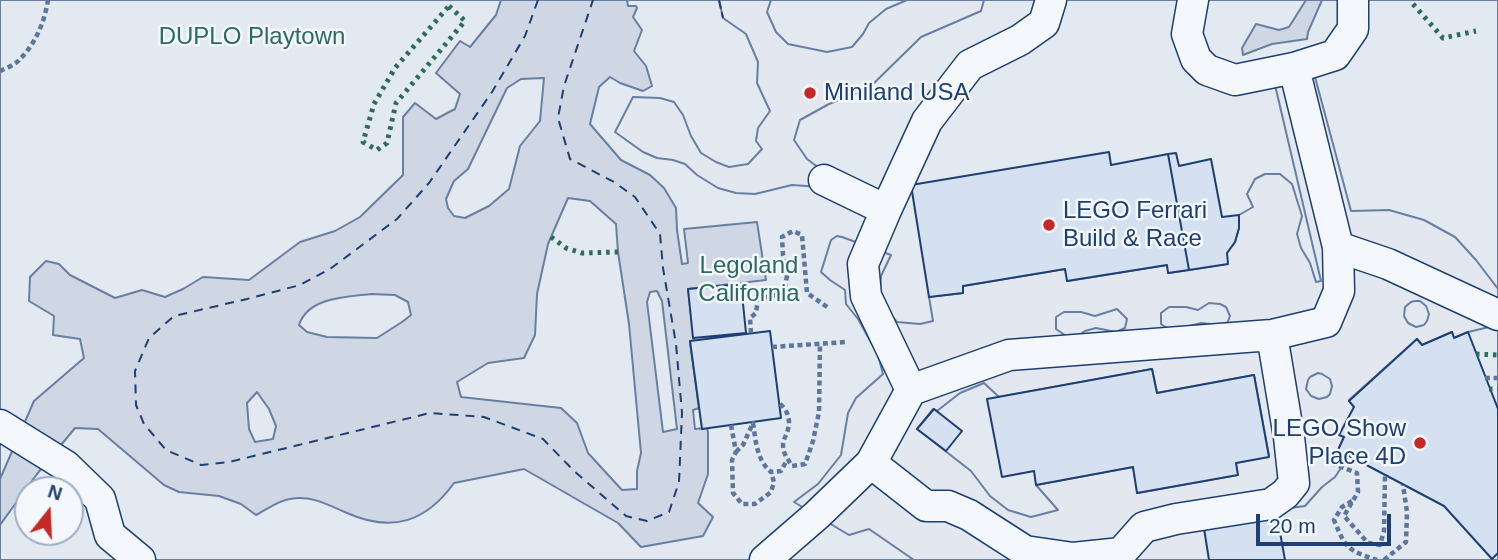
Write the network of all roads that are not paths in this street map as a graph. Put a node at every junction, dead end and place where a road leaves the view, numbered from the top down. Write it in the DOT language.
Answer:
graph roads {
  1 [pos="1051,0"];
  2 [pos="1193,0"];
  3 [pos="1353,0"];
  4 [pos="1294,68"];
  5 [pos="824,180"];
  6 [pos="886,210"];
  7 [pos="1338,247"];
  8 [pos="1498,315"];
  9 [pos="1272,335"];
  10 [pos="911,390"];
  11 [pos="1,425"];
  12 [pos="871,463"];
  13 [pos="140,560"];
  14 [pos="765,560"];
  1 -- 6 [label="street"];
  2 -- 4 [label="street"];
  3 -- 4 [label="street"];
  4 -- 7 [label="street"];
  5 -- 6 [label="street"];
  6 -- 10 [label="street"];
  7 -- 8 [label="street"];
  7 -- 9 [label="street"];
  9 -- 10 [label="street"];
  9 -- 12 [label="street"];
  10 -- 12 [label="street"];
  11 -- 13 [label="street"];
  12 -- 14 [label="street"];
}
